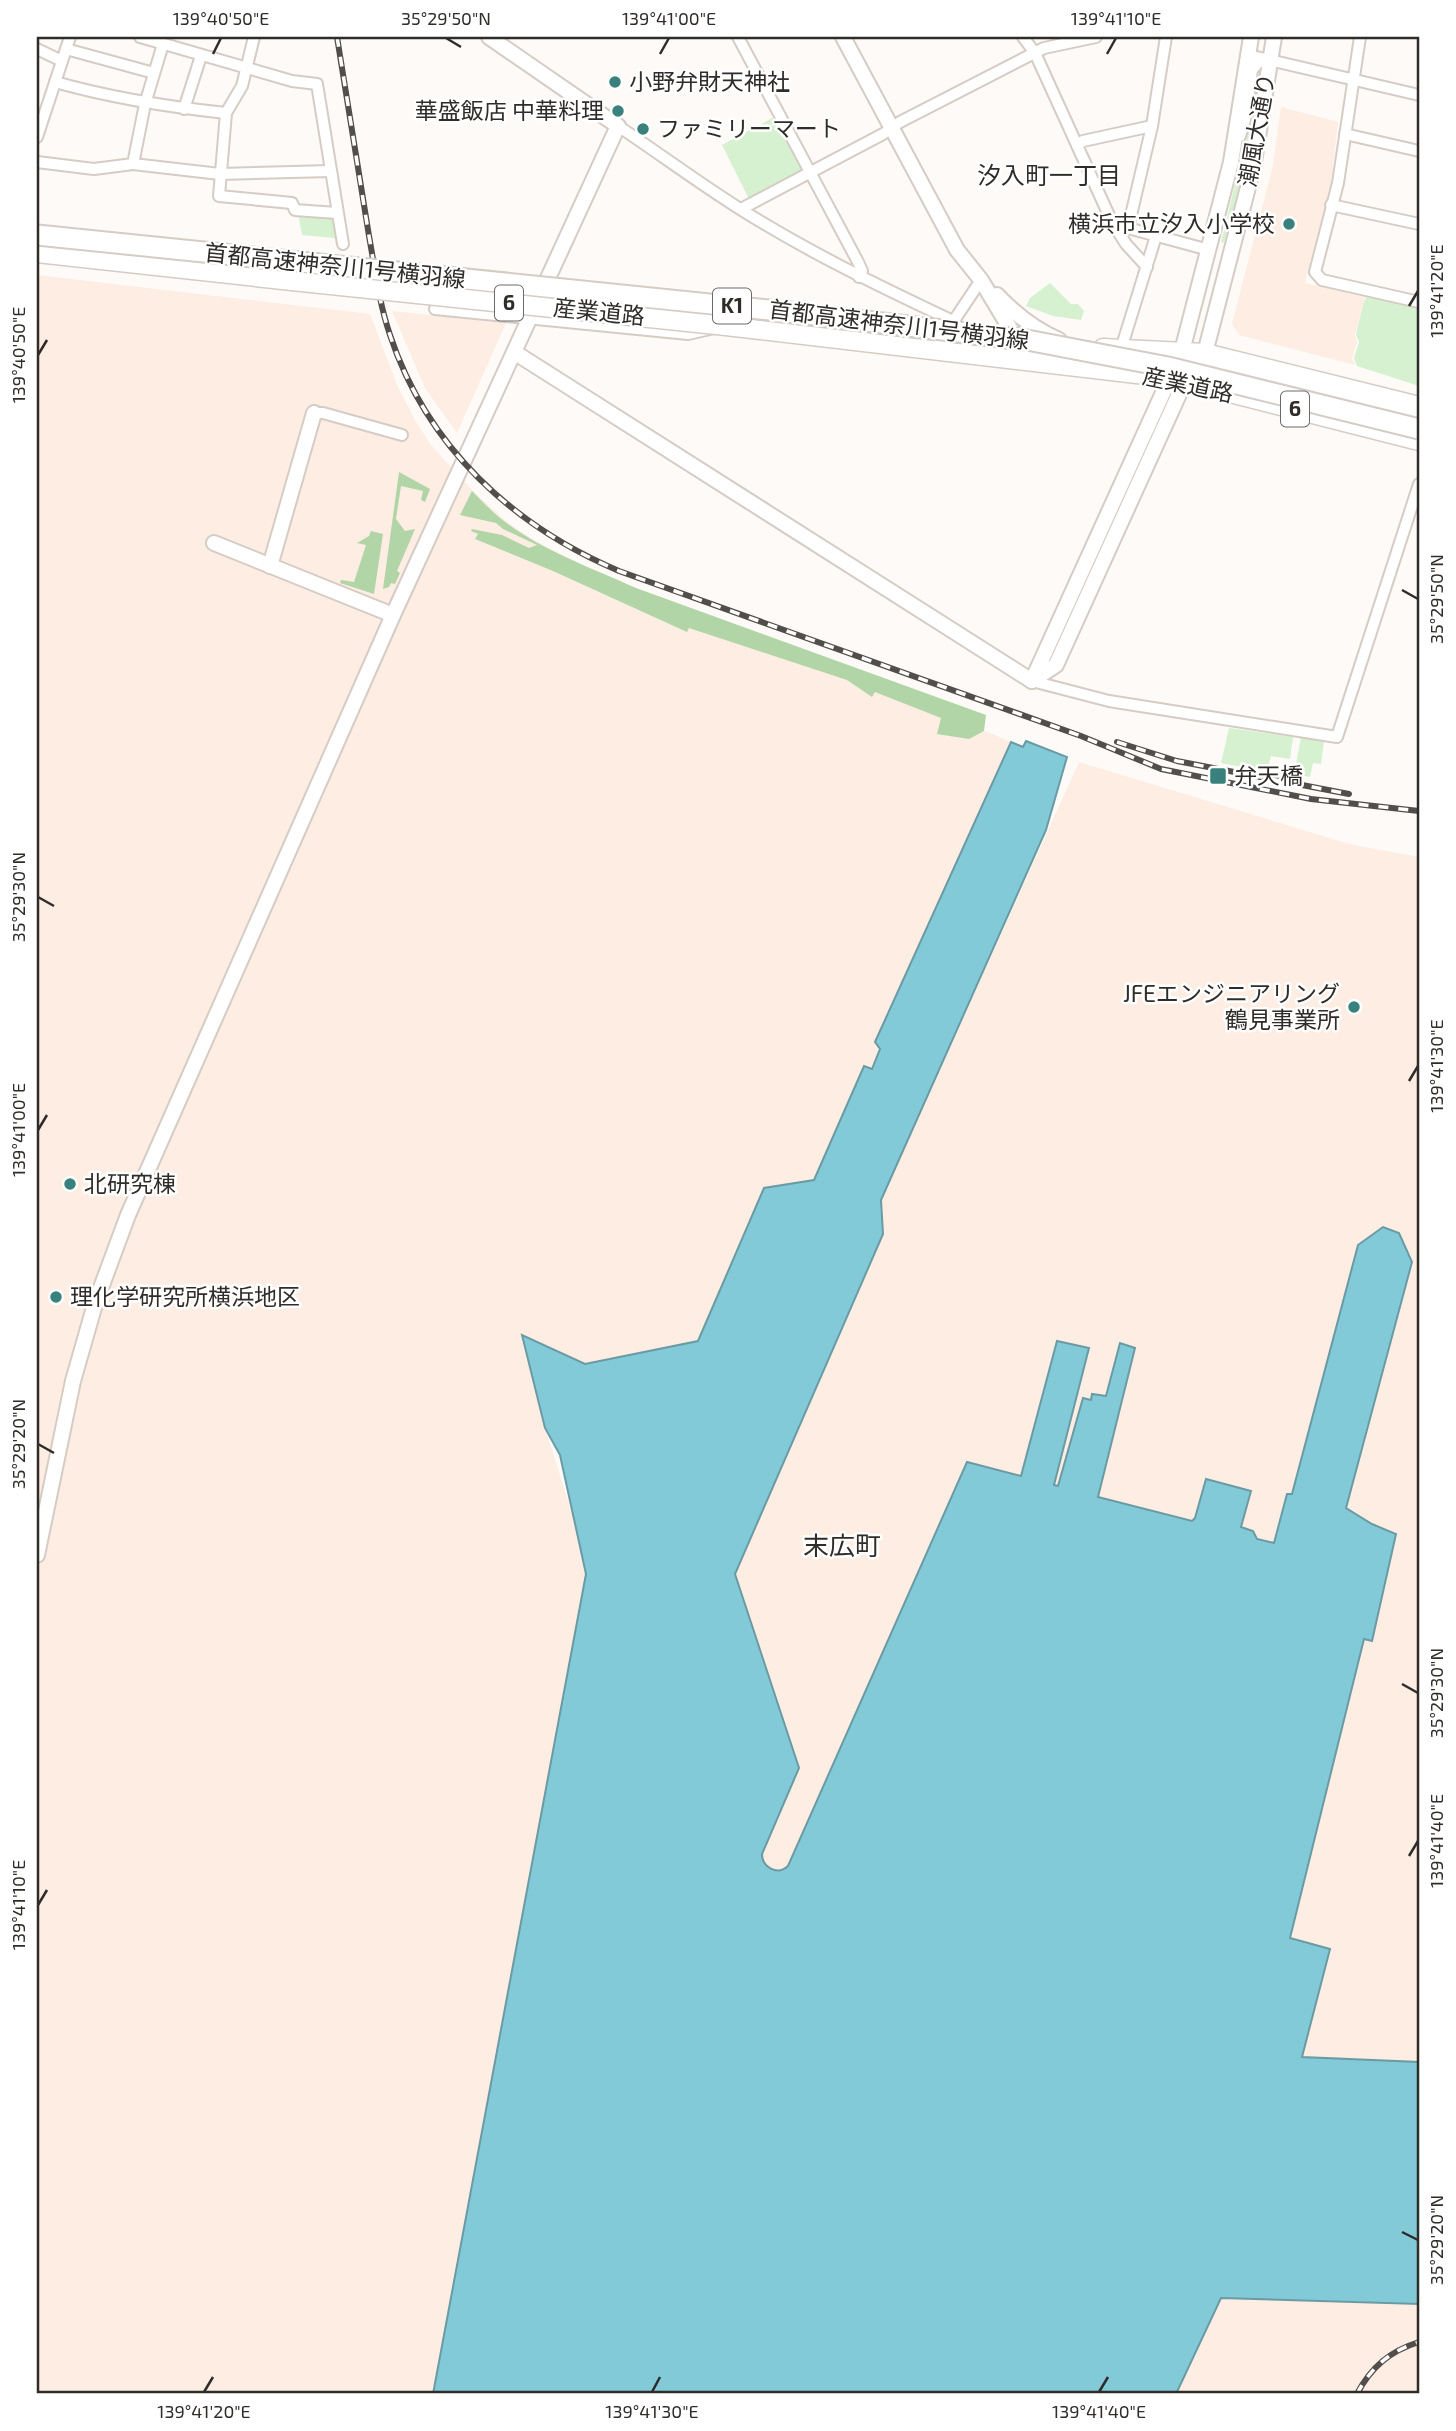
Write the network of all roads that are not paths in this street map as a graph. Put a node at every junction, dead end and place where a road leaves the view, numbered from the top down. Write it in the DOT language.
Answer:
graph roads {
  1 [pos="70,37"];
  2 [pos="140,37"];
  3 [pos="254,37"];
  4 [pos="489,37"];
  5 [pos="738,37"];
  6 [pos="843,37"];
  7 [pos="1023,37"];
  8 [pos="1097,37"];
  9 [pos="1166,37"];
  10 [pos="1251,37"];
  11 [pos="1360,37"];
  12 [pos="1075,39"];
  13 [pos="1274,39"];
  14 [pos="163,44"];
  15 [pos="37,49"];
  16 [pos="66,49"];
  17 [pos="1035,53"];
  18 [pos="201,55"];
  19 [pos="1248,55"];
  20 [pos="1270,60"];
  21 [pos="62,61"];
  22 [pos="246,68"];
  23 [pos="153,73"];
  24 [pos="1353,79"];
  25 [pos="55,82"];
  26 [pos="1419,95"];
  27 [pos="145,104"];
  28 [pos="184,108"];
  29 [pos="226,113"];
  30 [pos="618,125"];
  31 [pos="1152,126"];
  32 [pos="892,128"];
  33 [pos="1345,134"];
  34 [pos="37,137"];
  35 [pos="1077,145"];
  36 [pos="1419,150"];
  37 [pos="37,162"];
  38 [pos="1231,162"];
  39 [pos="133,164"];
  40 [pos="330,171"];
  41 [pos="809,172"];
  42 [pos="220,174"];
  43 [pos="1331,205"];
  44 [pos="741,209"];
  45 [pos="337,213"];
  46 [pos="37,222"];
  47 [pos="1419,224"];
  48 [pos="1123,231"];
  49 [pos="37,235"];
  50 [pos="1156,236"];
  51 [pos="343,244"];
  52 [pos="1209,250"];
  53 [pos="37,253"];
  54 [pos="1147,267"];
  55 [pos="859,277"];
  56 [pos="981,280"];
  57 [pos="1419,302"];
  58 [pos="435,309"];
  59 [pos="529,319"];
  60 [pos="953,321"];
  61 [pos="726,326"];
  62 [pos="1020,345"];
  63 [pos="1076,347"];
  64 [pos="1121,349"];
  65 [pos="943,350"];
  66 [pos="1182,351"];
  67 [pos="514,352"];
  68 [pos="1205,353"];
  69 [pos="1041,362"];
  70 [pos="1178,379"];
  71 [pos="1419,406"];
  72 [pos="314,414"];
  73 [pos="1419,416"];
  74 [pos="1419,429"];
  75 [pos="402,435"];
  76 [pos="1419,441"];
  77 [pos="1419,484"];
  78 [pos="214,543"];
  79 [pos="270,566"];
  80 [pos="393,615"];
  81 [pos="1032,681"];
  82 [pos="37,1555"];
  1 -- 16 [label="street"];
  2 -- 14 [label="street"];
  3 -- 22 [label="street"];
  4 -- 30 [label="street"];
  5 -- 41 [label="street"];
  6 -- 32 [label="street"];
  7 -- 17 [label="street"];
  8 -- 12 [label="street"];
  9 -- 31 [label="street"];
  10 -- 13 [label="street"];
  10 -- 19 [label="street, 潮風大通り"];
  11 -- 24 [label="street"];
  12 -- 17 [label="street"];
  13 -- 20 [label="street, 潮風大通り"];
  14 -- 18 [label="street"];
  14 -- 23 [label="street"];
  15 -- 21 [label="street"];
  16 -- 21 [label="street"];
  16 -- 23 [label="street"];
  17 -- 32 [label="street"];
  17 -- 35 [label="street"];
  18 -- 22 [label="street"];
  18 -- 28 [label="street"];
  19 -- 20 [label="street"];
  19 -- 38 [label="street, 潮風大通り"];
  20 -- 24 [label="street"];
  20 -- 38 [label="street"];
  20 -- 68 [label="street, 潮風大通り"];
  21 -- 25 [label="street"];
  22 -- 29 [label="street"];
  22 -- 40 [label="street"];
  23 -- 27 [label="street"];
  24 -- 26 [label="street"];
  24 -- 33 [label="street"];
  25 -- 27 [label="street"];
  25 -- 34 [label="street"];
  27 -- 28 [label="street"];
  27 -- 39 [label="street"];
  28 -- 29 [label="street"];
  29 -- 42 [label="street"];
  30 -- 44 [label="street"];
  30 -- 59 [label="street"];
  31 -- 35 [label="street"];
  31 -- 48 [label="street"];
  32 -- 41 [label="street"];
  32 -- 56 [label="street"];
  33 -- 36 [label="street"];
  33 -- 43 [label="street"];
  35 -- 48 [label="street"];
  37 -- 39 [label="street"];
  38 -- 52 [label="street, 潮風大通り"];
  39 -- 42 [label="street"];
  40 -- 42 [label="street"];
  40 -- 45 [label="street"];
  41 -- 44 [label="street"];
  41 -- 55 [label="street"];
  42 -- 45 [label="street"];
  43 -- 47 [label="street"];
  43 -- 57 [label="street"];
  44 -- 55 [label="street"];
  45 -- 51 [label="street"];
  46 -- 73 [label="highway, 首都高速神奈川1号横羽線 / K1"];
  48 -- 50 [label="street"];
  48 -- 54 [label="street"];
  49 -- 74 [label="highway, 首都高速神奈川1号横羽線 / K1, bridge"];
  50 -- 52 [label="street"];
  50 -- 54 [label="street"];
  52 -- 66 [label="street, 潮風大通り"];
  53 -- 61 [label="main road, 産業道路 / 6, bridge"];
  54 -- 64 [label="street"];
  55 -- 60 [label="street"];
  56 -- 60 [label="street"];
  56 -- 62 [label="street"];
  56 -- 63 [label="street"];
  58 -- 59 [label="street"];
  59 -- 61 [label="street"];
  59 -- 67 [label="street"];
  60 -- 65 [label="street"];
  61 -- 65 [label="main road, 産業道路 / 6"];
  62 -- 63 [label="main road, 産業道路 / 6"];
  62 -- 65 [label="main road, 産業道路 / 6"];
  62 -- 69 [label="street"];
  63 -- 64 [label="main road, 産業道路 / 6"];
  64 -- 66 [label="main road, 産業道路 / 6"];
  65 -- 69 [label="main road, 産業道路 / 6"];
  66 -- 68 [label="main road, 産業道路 / 6"];
  66 -- 70 [label="street, 潮風大通り"];
  67 -- 80 [label="street"];
  67 -- 81 [label="street"];
  68 -- 70 [label="street, 潮風大通り"];
  68 -- 71 [label="main road, 産業道路 / 6"];
  69 -- 70 [label="main road, 産業道路 / 6"];
  70 -- 76 [label="main road, 産業道路 / 6"];
  70 -- 81 [label="street"];
  72 -- 75 [label="street"];
  72 -- 79 [label="street"];
  77 -- 81 [label="street"];
  78 -- 79 [label="street"];
  79 -- 80 [label="street"];
  80 -- 82 [label="street"];
}
